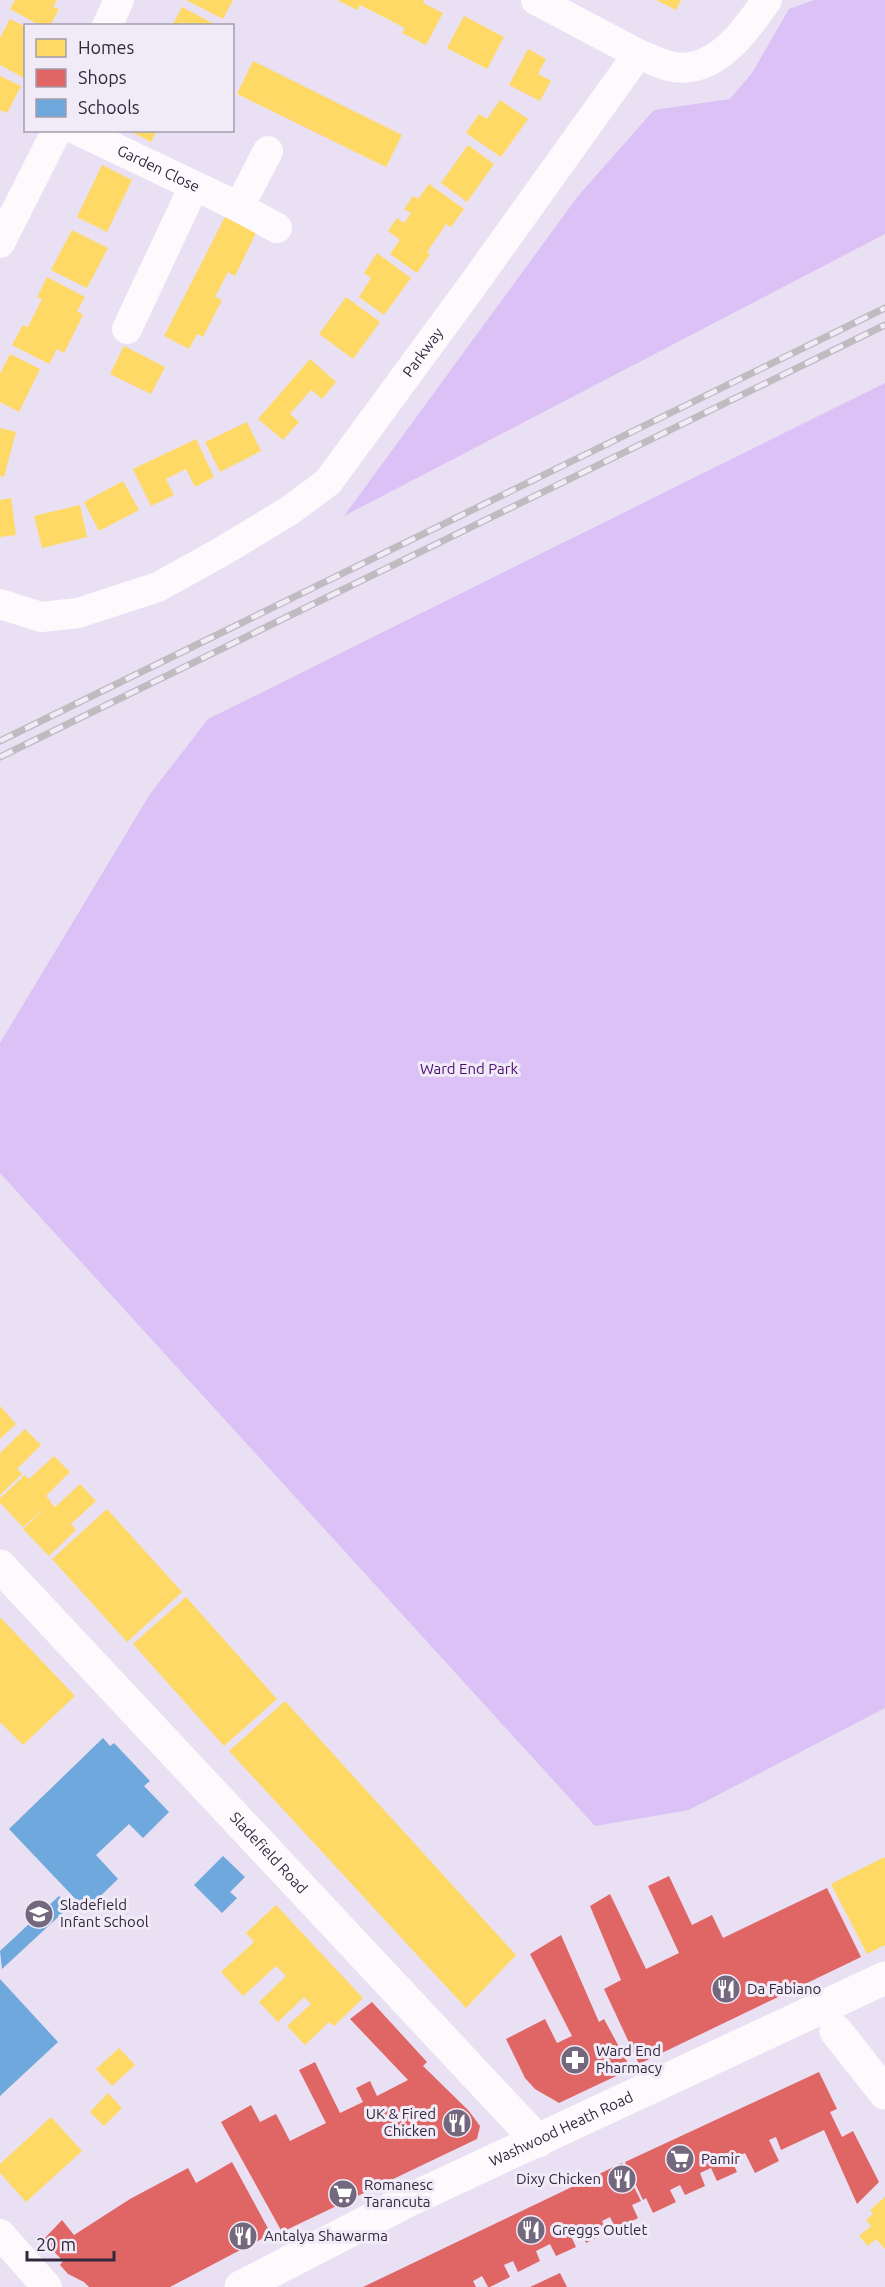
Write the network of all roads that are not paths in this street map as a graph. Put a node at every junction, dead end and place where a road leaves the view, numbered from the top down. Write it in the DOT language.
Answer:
graph roads {
  1 [pos="119,0"];
  2 [pos="537,0"];
  3 [pos="767,0"];
  4 [pos="108,24"];
  5 [pos="638,54"];
  6 [pos="56,132"];
  7 [pos="81,132"];
  8 [pos="268,151"];
  9 [pos="194,186"];
  10 [pos="239,207"];
  11 [pos="277,228"];
  12 [pos="0,243"];
  13 [pos="128,328"];
  14 [pos="0,604"];
  15 [pos="0,1566"];
  16 [pos="885,1978"];
  17 [pos="827,2020"];
  18 [pos="885,2093"];
  19 [pos="538,2140"];
  20 [pos="0,2234"];
  21 [pos="47,2287"];
  22 [pos="241,2287"];
  1 -- 4 [label="street"];
  2 -- 5 [label="street"];
  3 -- 5 [label="street"];
  5 -- 14 [label="street, Parkway"];
  6 -- 12 [label="street"];
  7 -- 9 [label="street, Garden Close"];
  8 -- 10 [label="street"];
  9 -- 10 [label="street, Garden Close"];
  9 -- 13 [label="street"];
  10 -- 11 [label="street, Garden Close"];
  15 -- 19 [label="street, Sladefield Road"];
  16 -- 17 [label="street, Washwood Heath Road"];
  17 -- 18 [label="street"];
  17 -- 19 [label="street, Washwood Heath Road"];
  19 -- 22 [label="street, Washwood Heath Road"];
  20 -- 21 [label="street"];
}
